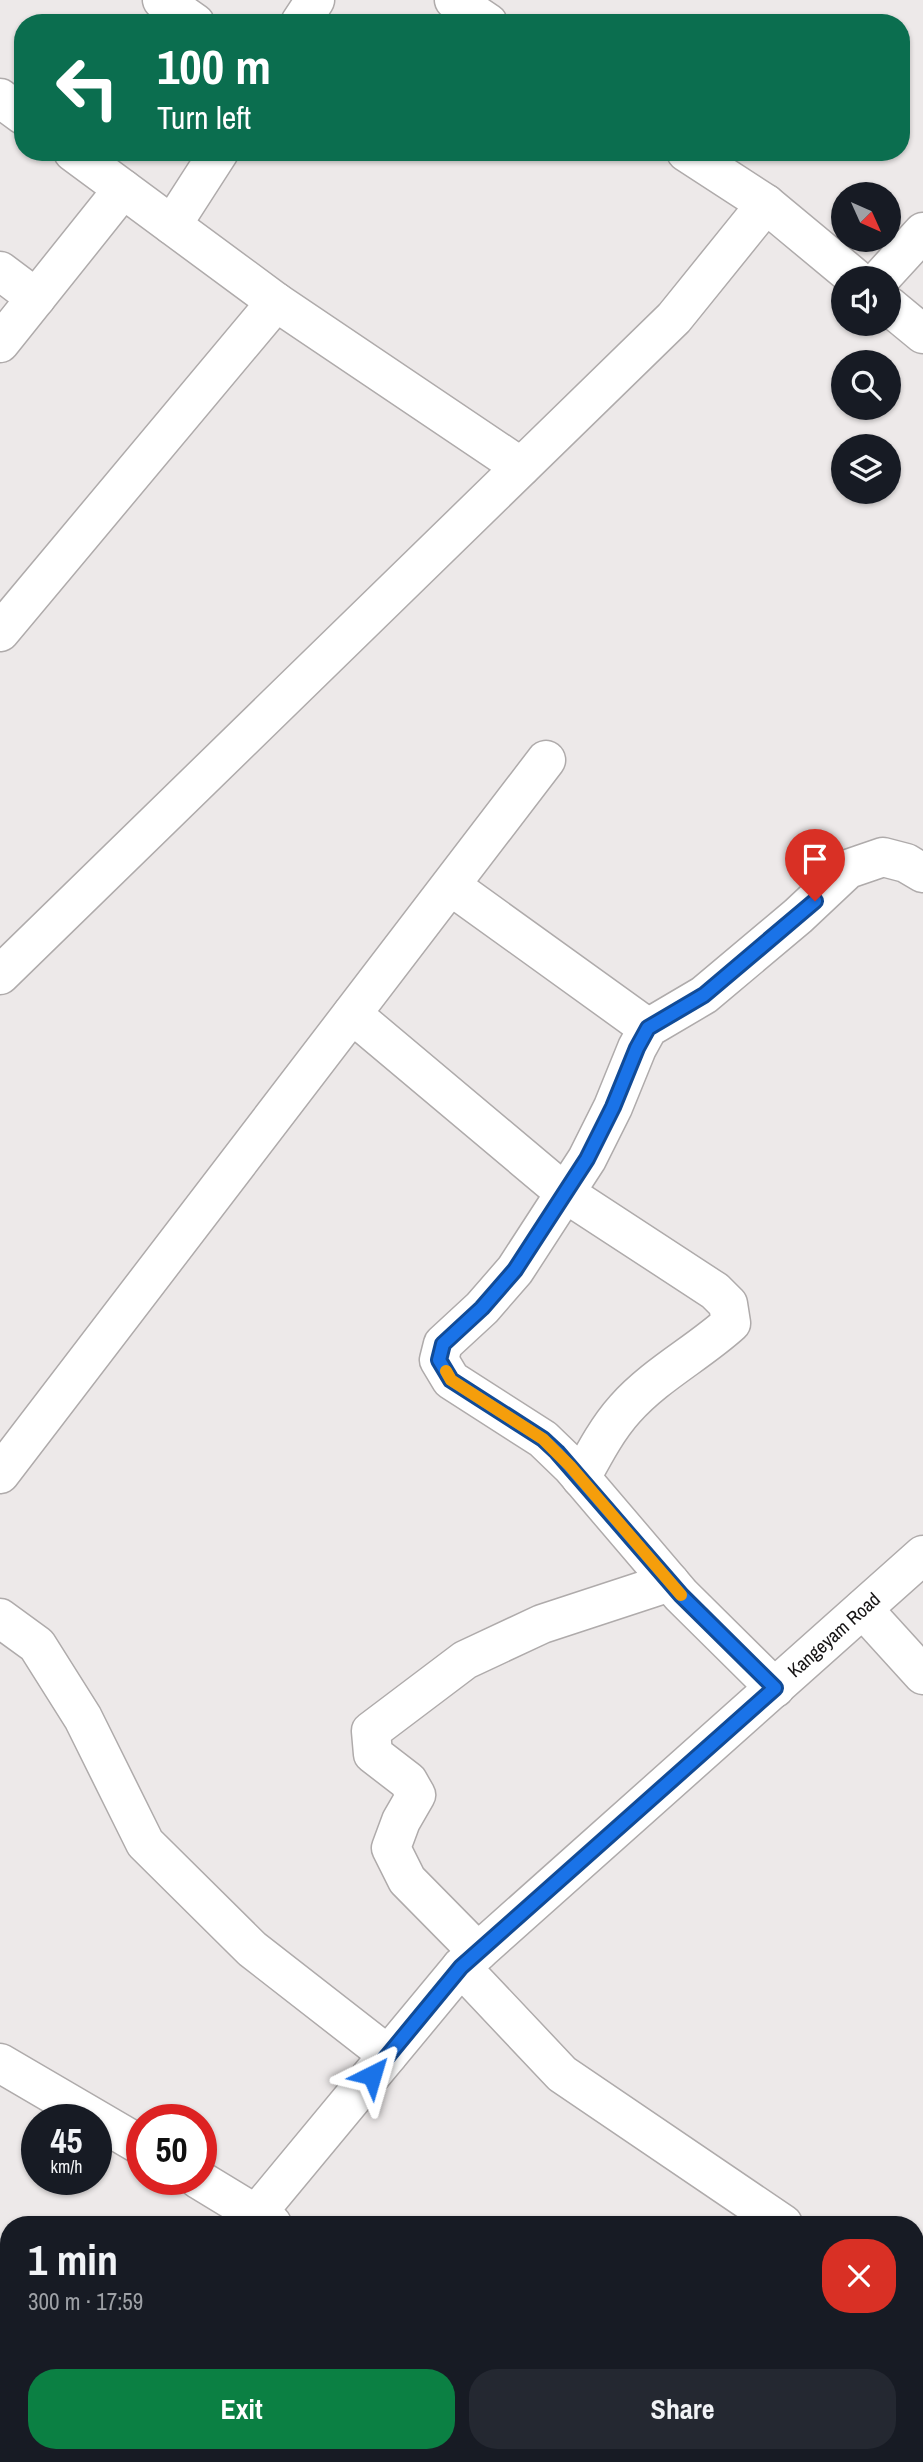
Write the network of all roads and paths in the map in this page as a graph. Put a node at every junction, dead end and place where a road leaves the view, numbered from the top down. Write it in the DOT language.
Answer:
graph roads {
  1 [pos="162,0"];
  2 [pos="454,0"];
  3 [pos="182,14"];
  4 [pos="475,14"];
  5 [pos="85,161"];
  6 [pos="213,161"];
  7 [pos="700,161"];
  8 [pos="123,189"];
  9 [pos="766,204"];
  10 [pos="173,225"];
  11 [pos="923,232"];
  12 [pos="841,266"];
  13 [pos="892,266"];
  14 [pos="0,271"];
  15 [pos="36,298"];
  16 [pos="276,302"];
  17 [pos="901,316"];
  18 [pos="923,334"];
  19 [pos="0,343"];
  20 [pos="522,467"];
  21 [pos="0,632"];
  22 [pos="546,760"];
  23 [pos="923,873"];
  24 [pos="451,886"];
  25 [pos="0,975"];
  26 [pos="352,1014"];
  27 [pos="648,1028"];
  28 [pos="565,1193"];
  29 [pos="0,1474"];
  30 [pos="581,1478"];
  31 [pos="923,1555"];
  32 [pos="670,1582"];
  33 [pos="863,1609"];
  34 [pos="0,1618"];
  35 [pos="923,1675"];
  36 [pos="775,1688"];
  37 [pos="470,1959"];
  38 [pos="388,2055"];
  39 [pos="0,2063"];
  40 [pos="126,2137"];
  41 [pos="217,2192"];
  42 [pos="252,2216"];
  43 [pos="263,2216"];
  44 [pos="771,2216"];
  1 -- 3 [label="street"];
  2 -- 4 [label="street"];
  5 -- 8 [label="street"];
  6 -- 10 [label="street"];
  7 -- 9 [label="street"];
  8 -- 10 [label="street"];
  8 -- 15 [label="street"];
  9 -- 12 [label="street"];
  9 -- 20 [label="street"];
  10 -- 16 [label="street"];
  11 -- 13 [label="street"];
  14 -- 15 [label="street"];
  15 -- 19 [label="street"];
  16 -- 20 [label="street"];
  16 -- 21 [label="street"];
  17 -- 18 [label="street"];
  20 -- 25 [label="street"];
  22 -- 24 [label="street"];
  23 -- 27 [label="street"];
  24 -- 26 [label="street"];
  24 -- 27 [label="street"];
  26 -- 28 [label="street"];
  26 -- 29 [label="street"];
  27 -- 28 [label="street"];
  28 -- 30 [label="street"];
  28 -- 30 [label="street"];
  30 -- 32 [label="street"];
  31 -- 33 [label="street, Kangeyam Road"];
  32 -- 36 [label="street"];
  32 -- 37 [label="street"];
  33 -- 35 [label="street"];
  33 -- 36 [label="street, Kangeyam Road"];
  34 -- 38 [label="street"];
  36 -- 37 [label="street, Kangeyam Road"];
  37 -- 38 [label="street, Kangeyam Road"];
  37 -- 44 [label="street"];
  38 -- 43 [label="street, Kangeyam Road"];
  39 -- 40 [label="street"];
  41 -- 42 [label="street"];
}
